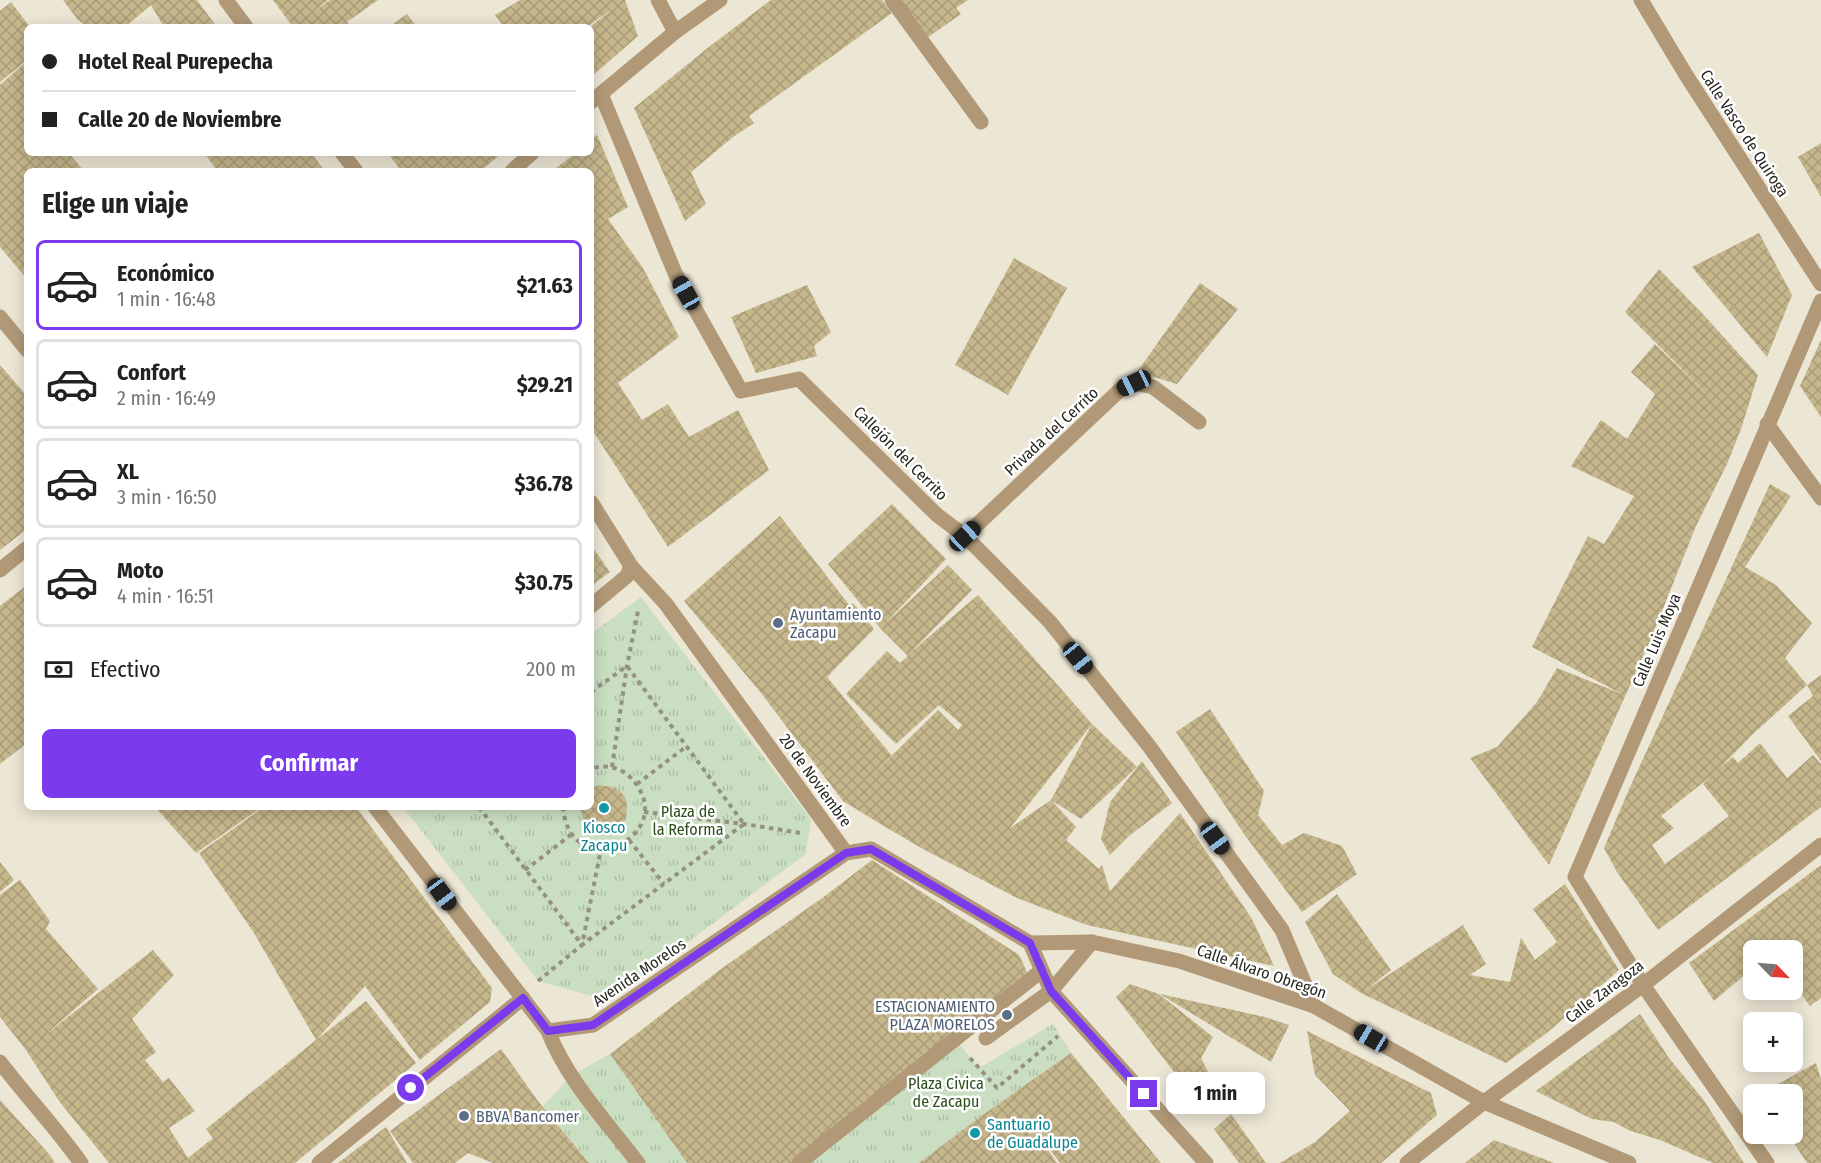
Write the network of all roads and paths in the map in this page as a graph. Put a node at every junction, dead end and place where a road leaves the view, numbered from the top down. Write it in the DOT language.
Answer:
graph roads {
  1 [pos="226,0"];
  2 [pos="658,0"];
  3 [pos="720,0"];
  4 [pos="892,0"];
  5 [pos="1641,0"];
  6 [pos="244,24"];
  7 [pos="675,32"];
  8 [pos="596,98"];
  9 [pos="981,122"];
  10 [pos="344,156"];
  11 [pos="529,156"];
  12 [pos="354,168"];
  13 [pos="515,168"];
  14 [pos="1821,284"];
  15 [pos="1821,301"];
  16 [pos="0,317"];
  17 [pos="24,346"];
  18 [pos="1199,422"];
  19 [pos="1767,424"];
  20 [pos="1821,498"];
  21 [pos="594,507"];
  22 [pos="965,536"];
  23 [pos="24,550"];
  24 [pos="631,566"];
  25 [pos="0,570"];
  26 [pos="594,604"];
  27 [pos="639,609"];
  28 [pos="627,666"];
  29 [pos="594,690"];
  30 [pos="687,746"];
  31 [pos="612,767"];
  32 [pos="594,768"];
  33 [pos="637,784"];
  34 [pos="377,810"];
  35 [pos="481,810"];
  36 [pos="563,810"];
  37 [pos="644,812"];
  38 [pos="744,824"];
  39 [pos="572,834"];
  40 [pos="809,834"];
  41 [pos="629,840"];
  42 [pos="1821,844"];
  43 [pos="601,849"];
  44 [pos="846,853"];
  45 [pos="525,870"];
  46 [pos="664,884"];
  47 [pos="1092,942"];
  48 [pos="1030,943"];
  49 [pos="582,945"];
  50 [pos="1041,971"];
  51 [pos="538,981"];
  52 [pos="1642,985"];
  53 [pos="1051,991"];
  54 [pos="523,998"];
  55 [pos="1314,1005"];
  56 [pos="548,1031"];
  57 [pos="1059,1036"];
  58 [pos="987,1038"];
  59 [pos="954,1039"];
  60 [pos="0,1062"];
  61 [pos="1484,1102"];
  62 [pos="81,1163"];
  63 [pos="319,1163"];
  64 [pos="638,1163"];
  65 [pos="799,1163"];
  66 [pos="1206,1163"];
  67 [pos="1407,1163"];
  68 [pos="1629,1163"];
  69 [pos="1767,1163"];
  1 -- 6 [label="street"];
  2 -- 7 [label="street"];
  3 -- 7 [label="street"];
  4 -- 9 [label="street"];
  5 -- 14 [label="street, Calle Vasco de Quiroga"];
  7 -- 8 [label="street"];
  8 -- 22 [label="street, Callejón del Cerrito"];
  10 -- 12 [label="street"];
  11 -- 13 [label="street"];
  15 -- 19 [label="street, Calle Luis Moya"];
  16 -- 17 [label="street"];
  18 -- 22 [label="street, Privada del Cerrito"];
  19 -- 20 [label="street"];
  19 -- 52 [label="street, Calle Luis Moya"];
  21 -- 24 [label="street, 20 de Noviembre"];
  22 -- 55 [label="street, Callejón del Cerrito"];
  23 -- 25 [label="street"];
  24 -- 26 [label="street"];
  24 -- 44 [label="street, 20 de Noviembre"];
  27 -- 28 [label="path"];
  28 -- 29 [label="path"];
  28 -- 30 [label="path"];
  28 -- 31 [label="path"];
  30 -- 33 [label="path"];
  30 -- 38 [label="path"];
  31 -- 32 [label="path"];
  31 -- 33 [label="path"];
  33 -- 37 [label="path"];
  34 -- 54 [label="street"];
  35 -- 45 [label="path"];
  36 -- 39 [label="path"];
  37 -- 38 [label="path"];
  37 -- 41 [label="path"];
  38 -- 40 [label="path"];
  38 -- 46 [label="path"];
  39 -- 43 [label="path"];
  39 -- 45 [label="path"];
  41 -- 43 [label="path"];
  41 -- 46 [label="path"];
  42 -- 52 [label="street, Calle Zaragoza"];
  43 -- 49 [label="path"];
  44 -- 48 [label="street, 20 de Noviembre"];
  44 -- 56 [label="street, Avenida Morelos"];
  45 -- 49 [label="path"];
  46 -- 49 [label="path"];
  47 -- 48 [label="street, Calle Álvaro Obregón"];
  47 -- 53 [label="street"];
  47 -- 55 [label="street, Calle Álvaro Obregón"];
  48 -- 50 [label="street"];
  49 -- 51 [label="path"];
  50 -- 53 [label="street"];
  50 -- 59 [label="street"];
  52 -- 61 [label="street, Calle Zaragoza"];
  52 -- 69 [label="street"];
  53 -- 58 [label="street"];
  53 -- 66 [label="street"];
  54 -- 56 [label="street"];
  54 -- 63 [label="street"];
  55 -- 61 [label="street, Calle Álvaro Obregón"];
  56 -- 64 [label="street"];
  57 -- 59 [label="path"];
  59 -- 65 [label="street"];
  60 -- 62 [label="street"];
  61 -- 67 [label="street, Calle Zaragoza"];
  61 -- 68 [label="street, Calle Álvaro Obregón"];
}
